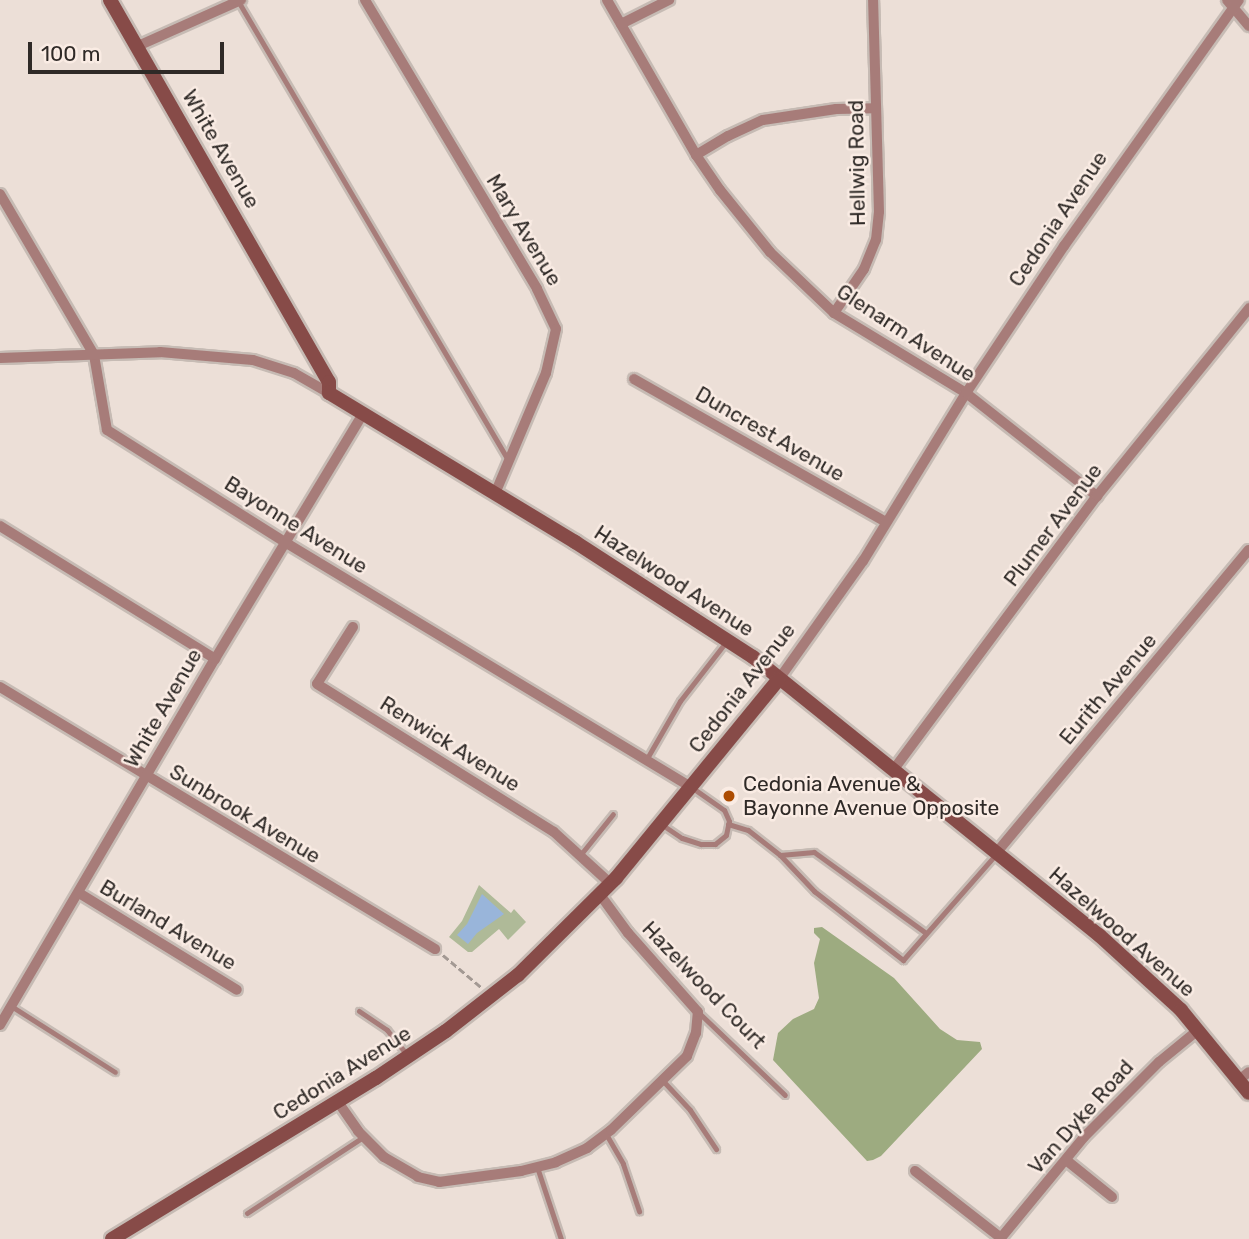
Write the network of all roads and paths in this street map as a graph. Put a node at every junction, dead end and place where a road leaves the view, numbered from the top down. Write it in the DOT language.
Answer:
graph roads {
  1 [pos="110,0"];
  2 [pos="365,0"];
  3 [pos="607,0"];
  4 [pos="669,0"];
  5 [pos="873,0"];
  6 [pos="240,1"];
  7 [pos="1233,2"];
  8 [pos="621,24"];
  9 [pos="1249,26"];
  10 [pos="138,46"];
  11 [pos="875,108"];
  12 [pos="696,155"];
  13 [pos="0,194"];
  14 [pos="1249,308"];
  15 [pos="834,313"];
  16 [pos="94,355"];
  17 [pos="0,358"];
  18 [pos="634,379"];
  19 [pos="329,393"];
  20 [pos="966,393"];
  21 [pos="363,414"];
  22 [pos="509,461"];
  23 [pos="495,494"];
  24 [pos="1097,496"];
  25 [pos="886,523"];
  26 [pos="0,526"];
  27 [pos="288,544"];
  28 [pos="1249,550"];
  29 [pos="353,627"];
  30 [pos="727,639"];
  31 [pos="215,659"];
  32 [pos="779,679"];
  33 [pos="0,687"];
  34 [pos="646,760"];
  35 [pos="894,769"];
  36 [pos="147,778"];
  37 [pos="692,788"];
  38 [pos="612,814"];
  39 [pos="661,824"];
  40 [pos="729,824"];
  41 [pos="997,852"];
  42 [pos="581,854"];
  43 [pos="780,856"];
  44 [pos="611,884"];
  45 [pos="79,893"];
  46 [pos="601,895"];
  47 [pos="926,933"];
  48 [pos="435,949"];
  49 [pos="237,990"];
  50 [pos="491,996"];
  51 [pos="11,1006"];
  52 [pos="359,1011"];
  53 [pos="698,1012"];
  54 [pos="0,1024"];
  55 [pos="1198,1030"];
  56 [pos="409,1056"];
  57 [pos="115,1072"];
  58 [pos="1244,1076"];
  59 [pos="664,1082"];
  60 [pos="1249,1093"];
  61 [pos="785,1095"];
  62 [pos="338,1102"];
  63 [pos="606,1134"];
  64 [pos="363,1137"];
  65 [pos="716,1149"];
  66 [pos="1066,1160"];
  67 [pos="537,1167"];
  68 [pos="915,1171"];
  69 [pos="1112,1197"];
  70 [pos="639,1211"];
  71 [pos="247,1213"];
  72 [pos="131,1234"];
  73 [pos="1000,1238"];
  74 [pos="112,1239"];
  75 [pos="561,1239"];
  1 -- 10 [label="street, White Avenue"];
  2 -- 22 [label="street, Mary Avenue"];
  3 -- 8 [label="street, Glenarm Avenue"];
  4 -- 8 [label="street"];
  5 -- 11 [label="street, Hellwig Road"];
  6 -- 10 [label="street"];
  6 -- 22 [label="lane"];
  7 -- 9 [label="street"];
  7 -- 20 [label="street, Cedonia Avenue"];
  8 -- 12 [label="street, Glenarm Avenue"];
  10 -- 19 [label="street, White Avenue"];
  11 -- 12 [label="street"];
  11 -- 15 [label="street, Hellwig Road"];
  12 -- 15 [label="street, Glenarm Avenue"];
  13 -- 16 [label="street, Bayonne Avenue"];
  14 -- 24 [label="street, Plumer Avenue"];
  15 -- 20 [label="street, Glenarm Avenue"];
  16 -- 17 [label="street, Hazelwood Avenue"];
  16 -- 19 [label="street, Hazelwood Avenue"];
  16 -- 27 [label="street, Bayonne Avenue"];
  18 -- 25 [label="street, Duncrest Avenue"];
  19 -- 21 [label="street, Hazelwood Avenue"];
  20 -- 24 [label="street, Glenarm Avenue"];
  20 -- 25 [label="street, Cedonia Avenue"];
  21 -- 23 [label="street, Hazelwood Avenue"];
  21 -- 27 [label="street, White Avenue"];
  22 -- 23 [label="street, Mary Avenue"];
  23 -- 30 [label="street, Hazelwood Avenue"];
  24 -- 35 [label="street, Plumer Avenue"];
  25 -- 32 [label="street, Cedonia Avenue"];
  26 -- 31 [label="street"];
  27 -- 31 [label="street, White Avenue"];
  27 -- 34 [label="street, Bayonne Avenue"];
  28 -- 41 [label="street, Eurith Avenue"];
  29 -- 42 [label="street, Renwick Avenue"];
  30 -- 32 [label="street, Hazelwood Avenue"];
  30 -- 34 [label="lane"];
  31 -- 36 [label="street, White Avenue"];
  32 -- 35 [label="street, Hazelwood Avenue"];
  32 -- 37 [label="street, Cedonia Avenue"];
  33 -- 36 [label="street, Sunbrook Avenue"];
  34 -- 37 [label="street, Bayonne Avenue"];
  35 -- 41 [label="street, Hazelwood Avenue"];
  36 -- 45 [label="street, White Avenue"];
  36 -- 48 [label="street, Sunbrook Avenue"];
  37 -- 39 [label="street, Cedonia Avenue"];
  37 -- 40 [label="lane"];
  38 -- 42 [label="lane"];
  39 -- 40 [label="lane"];
  39 -- 44 [label="street, Cedonia Avenue"];
  40 -- 43 [label="lane"];
  41 -- 47 [label="lane"];
  41 -- 55 [label="street, Hazelwood Avenue"];
  42 -- 44 [label="street, Renwick Avenue"];
  43 -- 47 [label="lane"];
  43 -- 47 [label="lane"];
  44 -- 46 [label="street, Cedonia Avenue"];
  45 -- 49 [label="street, Burland Avenue"];
  45 -- 51 [label="street, White Avenue"];
  46 -- 50 [label="street, Cedonia Avenue"];
  46 -- 53 [label="street, Hazelwood Court"];
  48 -- 50 [label="path"];
  50 -- 56 [label="street, Cedonia Avenue"];
  51 -- 54 [label="street, White Avenue"];
  51 -- 57 [label="lane"];
  52 -- 56 [label="lane"];
  53 -- 59 [label="street"];
  53 -- 61 [label="lane, Hazelwood Court"];
  55 -- 58 [label="street, Hazelwood Avenue"];
  55 -- 66 [label="street, Van Dyke Road"];
  56 -- 62 [label="street, Cedonia Avenue"];
  58 -- 60 [label="street, Hazelwood Avenue"];
  59 -- 63 [label="street"];
  59 -- 65 [label="lane"];
  62 -- 64 [label="street"];
  62 -- 72 [label="street, Cedonia Avenue"];
  63 -- 67 [label="street"];
  63 -- 70 [label="lane"];
  64 -- 67 [label="street"];
  64 -- 71 [label="lane"];
  66 -- 69 [label="street"];
  66 -- 73 [label="street, Van Dyke Road"];
  67 -- 75 [label="lane"];
  68 -- 73 [label="street"];
  72 -- 74 [label="street, Cedonia Avenue"];
}
